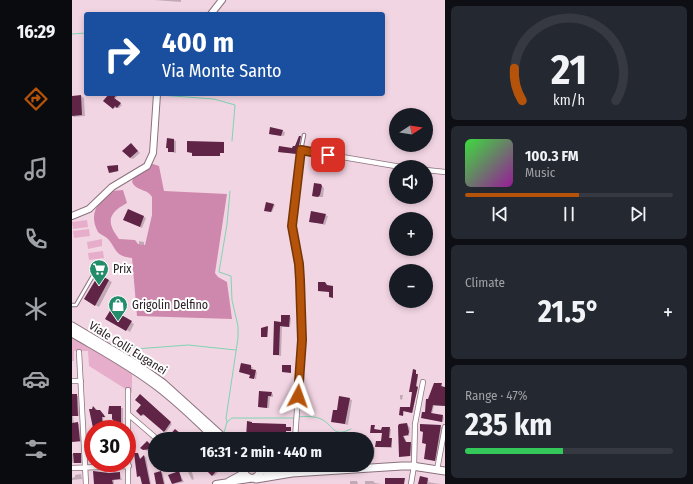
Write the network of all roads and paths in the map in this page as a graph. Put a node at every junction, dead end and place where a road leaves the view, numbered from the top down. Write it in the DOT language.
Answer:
graph roads {
  1 [pos="222,0"];
  2 [pos="212,12"];
  3 [pos="157,96"];
  4 [pos="304,135"];
  5 [pos="301,150"];
  6 [pos="389,165"];
  7 [pos="433,171"];
  8 [pos="445,172"];
  9 [pos="72,216"];
  10 [pos="94,274"];
  11 [pos="72,305"];
  12 [pos="72,326"];
  13 [pos="72,333"];
  14 [pos="79,352"];
  15 [pos="72,381"];
  16 [pos="81,381"];
  17 [pos="423,382"];
  18 [pos="128,390"];
  19 [pos="128,414"];
  20 [pos="128,420"];
  21 [pos="445,427"];
  22 [pos="149,432"];
  23 [pos="209,432"];
  24 [pos="217,432"];
  25 [pos="295,432"];
  26 [pos="84,433"];
  27 [pos="414,466"];
  28 [pos="72,468"];
  29 [pos="84,468"];
  30 [pos="437,470"];
  31 [pos="445,471"];
  32 [pos="86,472"];
  33 [pos="128,472"];
  34 [pos="245,472"];
  35 [pos="250,472"];
  36 [pos="260,472"];
  37 [pos="270,472"];
  38 [pos="286,472"];
  39 [pos="292,473"];
  40 [pos="86,484"];
  41 [pos="128,484"];
  42 [pos="216,484"];
  43 [pos="411,484"];
  1 -- 2 [label="street"];
  3 -- 9 [label="street"];
  4 -- 5 [label="lane"];
  5 -- 6 [label="street"];
  5 -- 25 [label="street"];
  7 -- 8 [label="street"];
  10 -- 11 [label="lane"];
  12 -- 24 [label="main road, Viale Colli Euganei"];
  13 -- 23 [label="main road, Viale Colli Euganei"];
  14 -- 16 [label="street"];
  15 -- 16 [label="street"];
  16 -- 26 [label="street"];
  17 -- 27 [label="street"];
  18 -- 19 [label="street"];
  19 -- 20 [label="street"];
  19 -- 22 [label="street"];
  21 -- 30 [label="street"];
  27 -- 30 [label="main road"];
  27 -- 39 [label="main road"];
  27 -- 43 [label="street"];
  28 -- 29 [label="street"];
  30 -- 31 [label="main road"];
  32 -- 40 [label="street"];
  33 -- 41 [label="street"];
  34 -- 42 [label="street"];
  35 -- 36 [label="main road"];
  37 -- 39 [label="main road"];
  38 -- 39 [label="main road"];
}
